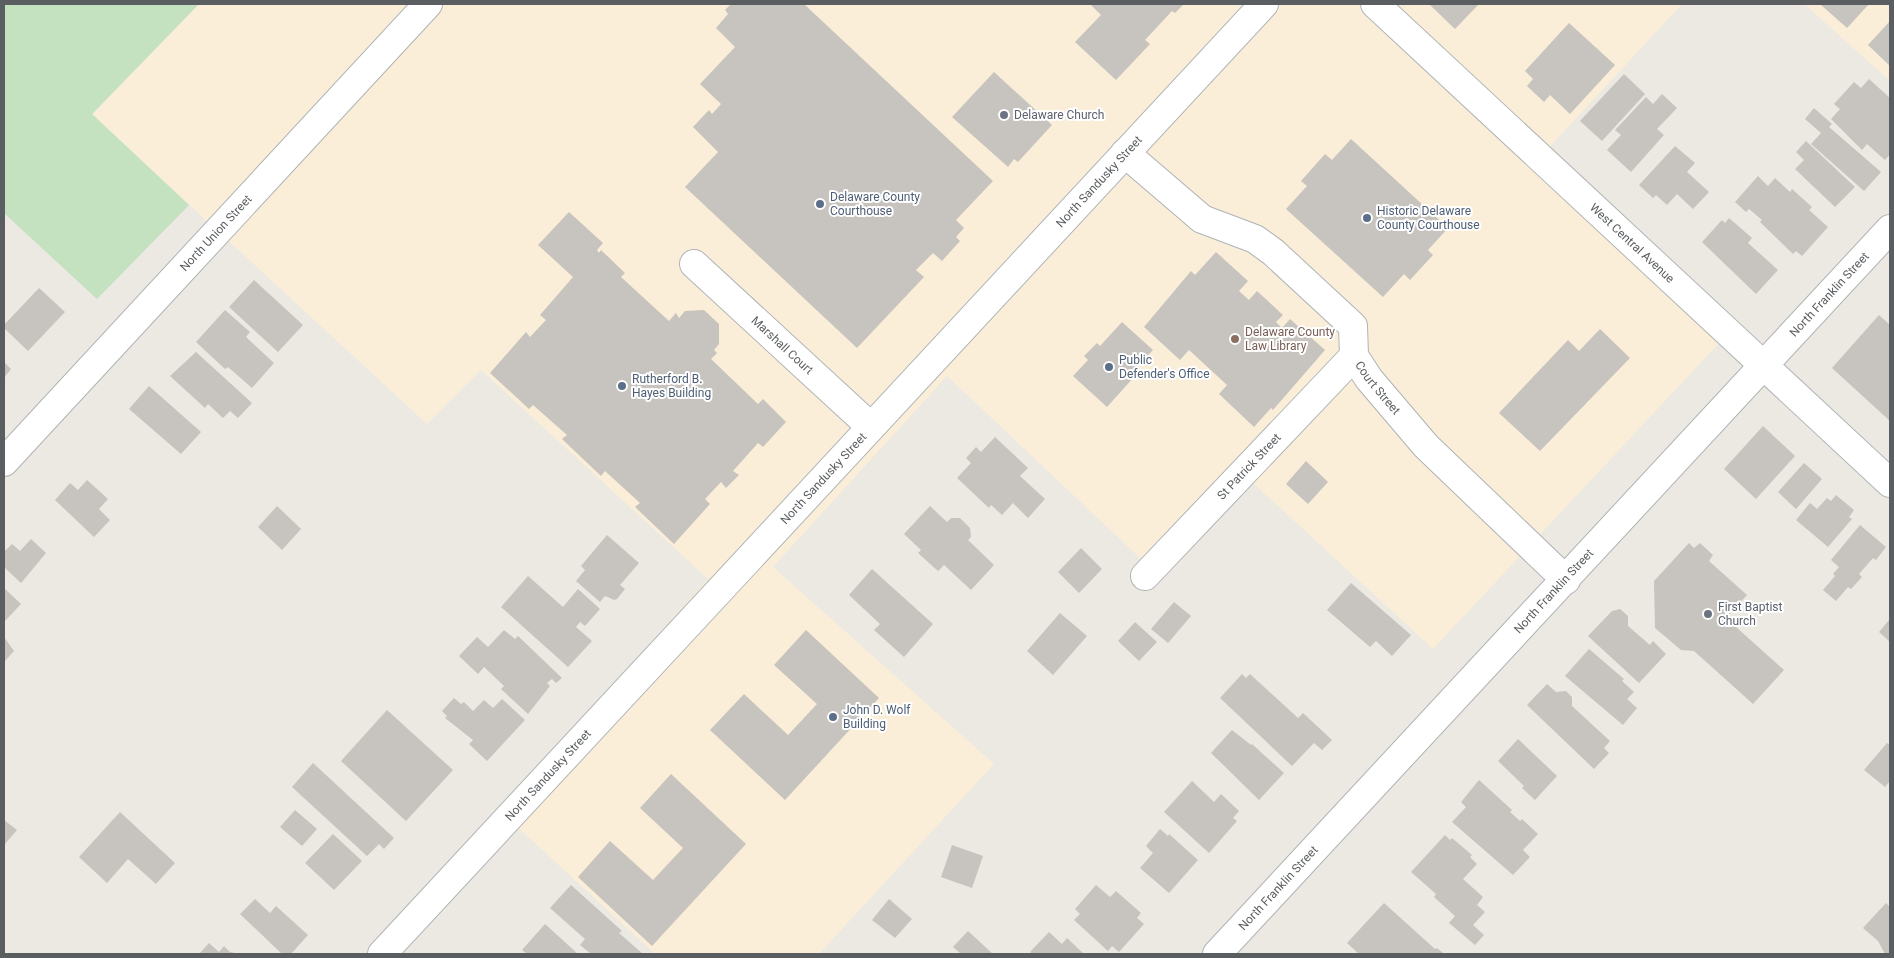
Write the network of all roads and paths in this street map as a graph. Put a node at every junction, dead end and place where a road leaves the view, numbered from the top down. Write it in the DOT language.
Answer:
graph roads {
  1 [pos="428,4"];
  2 [pos="1264,4"];
  3 [pos="1375,4"];
  4 [pos="1124,153"];
  5 [pos="1890,229"];
  6 [pos="694,264"];
  7 [pos="1354,356"];
  8 [pos="1764,365"];
  9 [pos="871,427"];
  10 [pos="4,462"];
  11 [pos="1890,482"];
  12 [pos="1145,576"];
  13 [pos="1566,580"];
  14 [pos="382,954"];
  15 [pos="1217,954"];
  1 -- 10 [label="street, North Union Street"];
  2 -- 4 [label="street, North Sandusky Street"];
  3 -- 8 [label="street, West Central Avenue"];
  4 -- 7 [label="street, Court Street"];
  4 -- 9 [label="street, North Sandusky Street"];
  5 -- 8 [label="street, North Franklin Street"];
  6 -- 9 [label="street, Marshall Court"];
  7 -- 12 [label="street, St Patrick Street"];
  7 -- 13 [label="street, Court Street"];
  8 -- 11 [label="street, West Central Avenue"];
  8 -- 13 [label="street, North Franklin Street"];
  9 -- 14 [label="street, North Sandusky Street"];
  13 -- 15 [label="street, North Franklin Street"];
}
